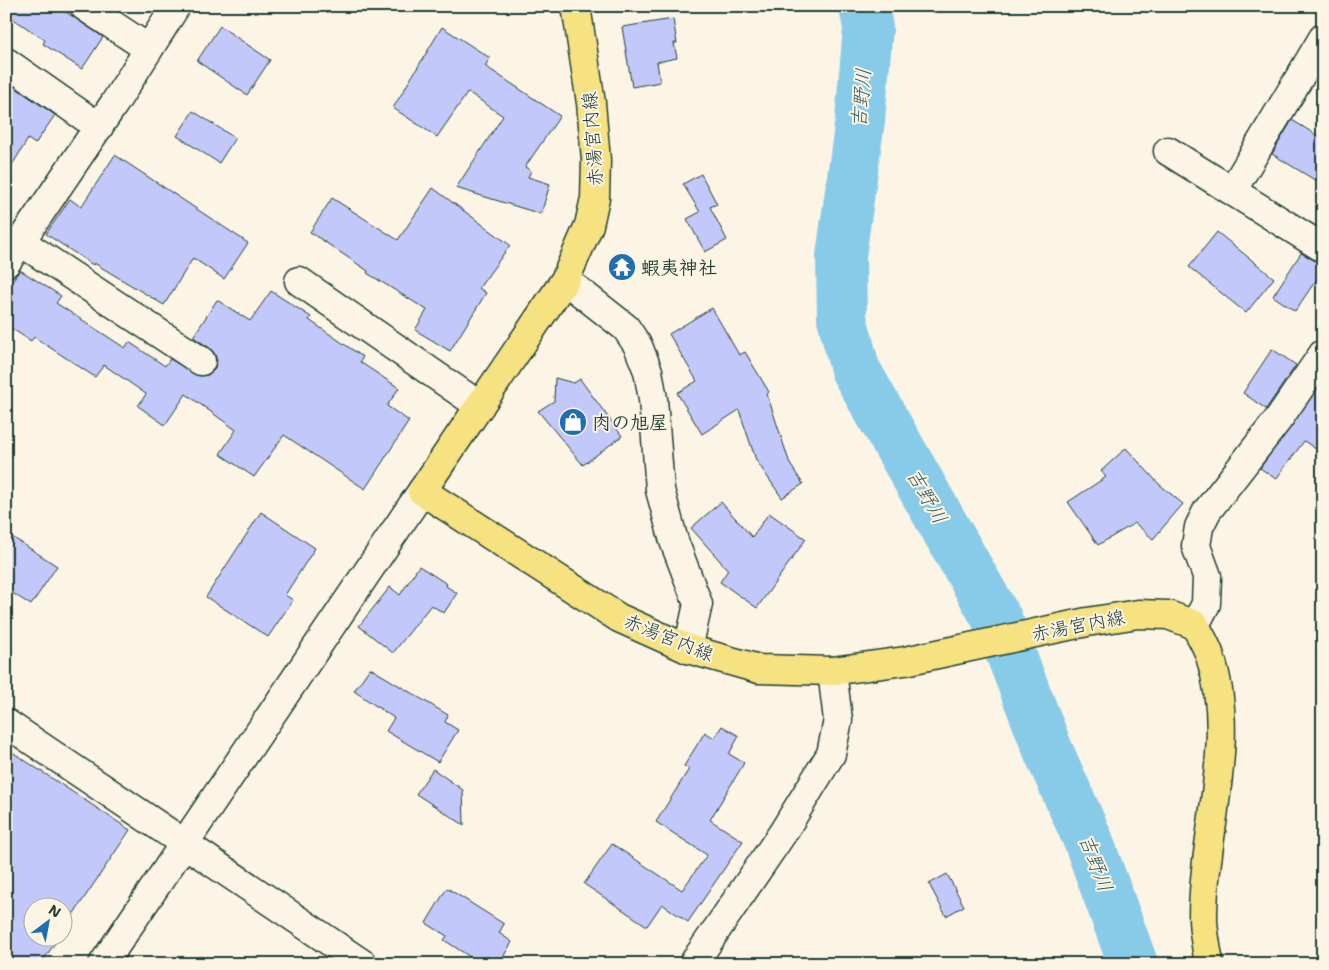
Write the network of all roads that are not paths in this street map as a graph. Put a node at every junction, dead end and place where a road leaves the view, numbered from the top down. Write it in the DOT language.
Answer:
graph roads {
  1 [pos="84,6"];
  2 [pos="176,6"];
  3 [pos="576,7"];
  4 [pos="1323,38"];
  5 [pos="149,50"];
  6 [pos="6,62"];
  7 [pos="99,127"];
  8 [pos="1168,152"];
  9 [pos="1232,191"];
  10 [pos="1323,248"];
  11 [pos="14,252"];
  12 [pos="565,280"];
  13 [pos="299,281"];
  14 [pos="1323,354"];
  15 [pos="201,361"];
  16 [pos="480,406"];
  17 [pos="422,491"];
  18 [pos="1195,625"];
  19 [pos="688,649"];
  20 [pos="832,671"];
  21 [pos="6,723"];
  22 [pos="184,842"];
  23 [pos="103,964"];
  24 [pos="363,964"];
  25 [pos="694,964"];
  26 [pos="1208,964"];
  1 -- 5 [label="street"];
  2 -- 5 [label="street"];
  3 -- 12 [label="main road, 赤湯宮内線"];
  4 -- 9 [label="street"];
  5 -- 7 [label="street"];
  6 -- 7 [label="street"];
  7 -- 11 [label="street"];
  8 -- 9 [label="street"];
  9 -- 10 [label="street"];
  11 -- 15 [label="street"];
  12 -- 16 [label="main road, 赤湯宮内線"];
  12 -- 19 [label="street"];
  13 -- 16 [label="street"];
  14 -- 18 [label="street"];
  16 -- 17 [label="main road, 赤湯宮内線"];
  17 -- 19 [label="main road, 赤湯宮内線"];
  17 -- 22 [label="street"];
  18 -- 20 [label="main road, 赤湯宮内線"];
  18 -- 26 [label="main road"];
  19 -- 20 [label="main road, 赤湯宮内線"];
  20 -- 25 [label="street"];
  21 -- 22 [label="street"];
  22 -- 23 [label="street"];
  22 -- 24 [label="street"];
}
